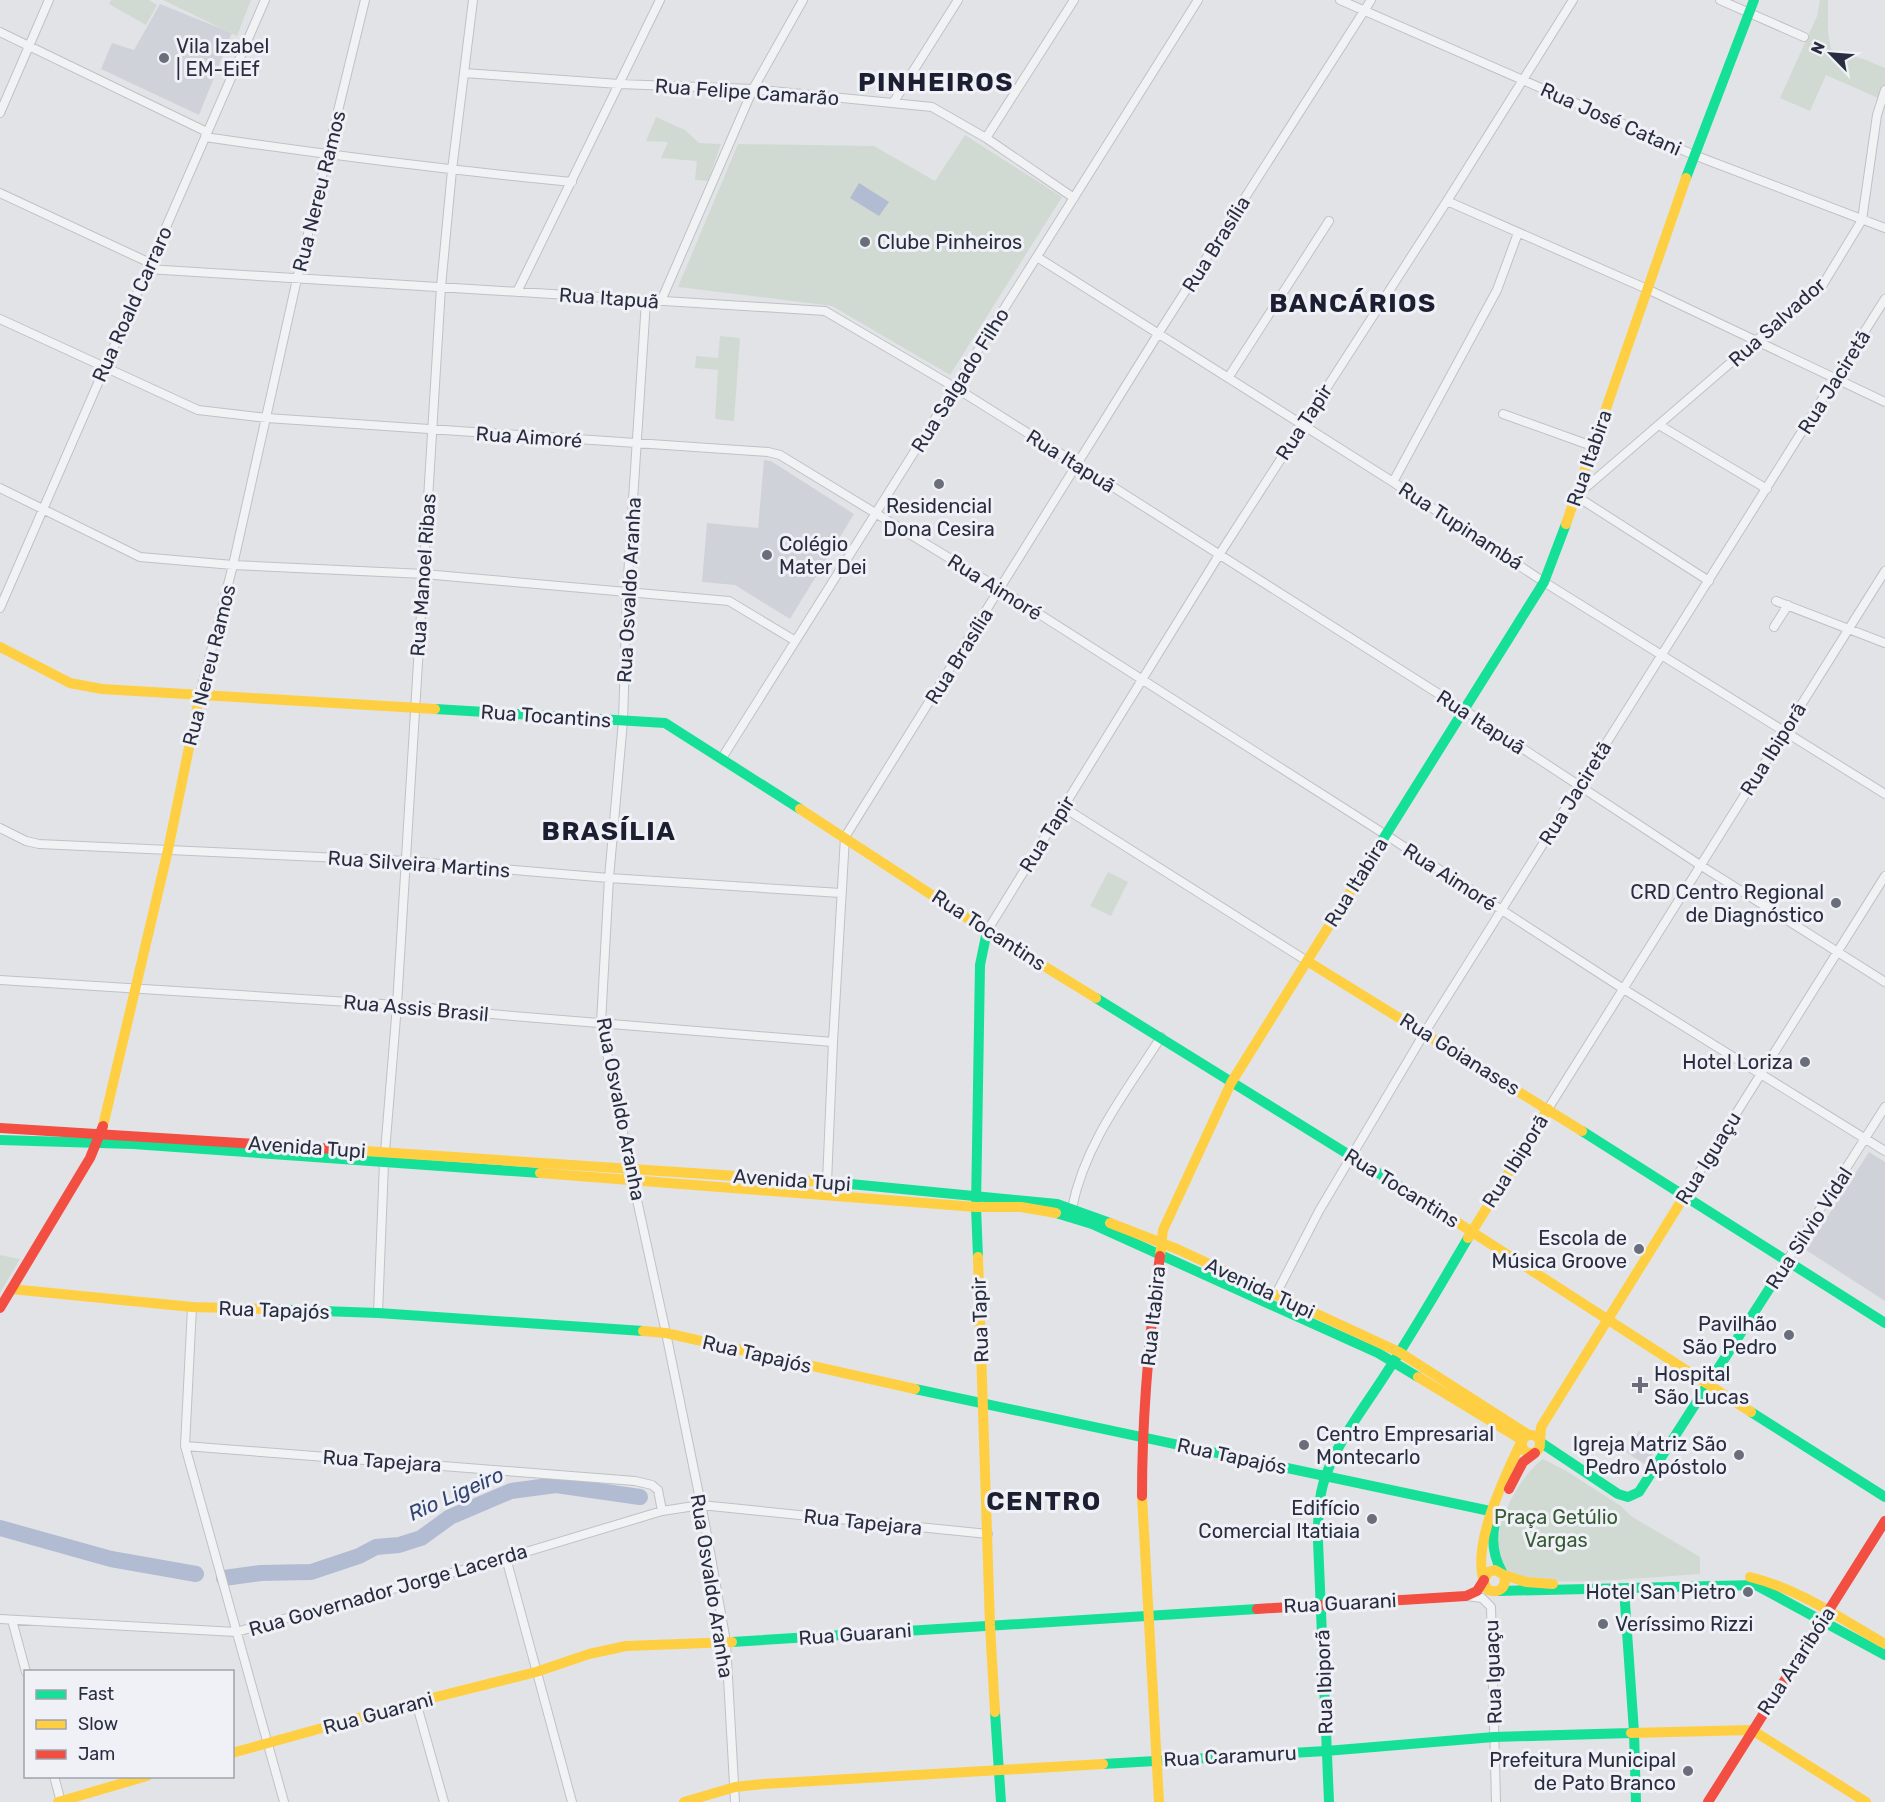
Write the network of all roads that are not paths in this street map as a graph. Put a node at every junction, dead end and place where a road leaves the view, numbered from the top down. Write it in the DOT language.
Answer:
graph roads {
  1 [pos="49,0"];
  2 [pos="265,0"];
  3 [pos="365,0"];
  4 [pos="473,0"];
  5 [pos="660,0"];
  6 [pos="803,0"];
  7 [pos="958,0"];
  8 [pos="1074,0"];
  9 [pos="1197,0"];
  10 [pos="1340,0"];
  11 [pos="1371,0"];
  12 [pos="1573,0"];
  13 [pos="1720,0"];
  14 [pos="1754,0"];
  15 [pos="1365,10"];
  16 [pos="1749,14"];
  17 [pos="0,32"];
  18 [pos="1804,37"];
  19 [pos="29,46"];
  20 [pos="465,73"];
  21 [pos="1523,80"];
  22 [pos="619,84"];
  23 [pos="753,89"];
  24 [pos="1885,90"];
  25 [pos="893,103"];
  26 [pos="0,113"];
  27 [pos="206,134"];
  28 [pos="986,138"];
  29 [pos="327,155"];
  30 [pos="1694,155"];
  31 [pos="452,170"];
  32 [pos="572,182"];
  33 [pos="0,193"];
  34 [pos="1074,198"];
  35 [pos="1447,201"];
  36 [pos="1862,220"];
  37 [pos="1329,221"];
  38 [pos="1885,228"];
  39 [pos="1518,233"];
  40 [pos="1037,257"];
  41 [pos="149,266"];
  42 [pos="297,279"];
  43 [pos="441,287"];
  44 [pos="1647,289"];
  45 [pos="517,292"];
  46 [pos="1885,298"];
  47 [pos="646,301"];
  48 [pos="661,301"];
  49 [pos="0,319"];
  50 [pos="1158,334"];
  51 [pos="1757,340"];
  52 [pos="104,368"];
  53 [pos="1228,378"];
  54 [pos="1835,379"];
  55 [pos="956,388"];
  56 [pos="1885,402"];
  57 [pos="1503,414"];
  58 [pos="267,418"];
  59 [pos="1659,425"];
  60 [pos="1301,426"];
  61 [pos="432,430"];
  62 [pos="636,444"];
  63 [pos="1592,446"];
  64 [pos="1077,464"];
  65 [pos="1393,482"];
  66 [pos="0,488"];
  67 [pos="1767,489"];
  68 [pos="1576,496"];
  69 [pos="43,508"];
  70 [pos="876,513"];
  71 [pos="1219,555"];
  72 [pos="233,565"];
  73 [pos="1885,571"];
  74 [pos="424,574"];
  75 [pos="1709,580"];
  76 [pos="1544,582"];
  77 [pos="1000,589"];
  78 [pos="627,592"];
  79 [pos="1776,601"];
  80 [pos="1788,605"];
  81 [pos="0,608"];
  82 [pos="1774,627"];
  83 [pos="1849,629"];
  84 [pos="795,640"];
  85 [pos="1885,643"];
  86 [pos="0,647"];
  87 [pos="1662,655"];
  88 [pos="1142,681"];
  89 [pos="200,694"];
  90 [pos="415,708"];
  91 [pos="1464,710"];
  92 [pos="623,721"];
  93 [pos="1785,731"];
  94 [pos="722,758"];
  95 [pos="1580,787"];
  96 [pos="1885,794"];
  97 [pos="1063,807"];
  98 [pos="0,828"];
  99 [pos="1386,835"];
  100 [pos="845,837"];
  101 [pos="168,850"];
  102 [pos="406,861"];
  103 [pos="1700,865"];
  104 [pos="1885,876"];
  105 [pos="609,878"];
  106 [pos="841,893"];
  107 [pos="1501,909"];
  108 [pos="987,931"];
  109 [pos="1838,951"];
  110 [pos="1307,961"];
  111 [pos="0,980"];
  112 [pos="1885,982"];
  113 [pos="134,988"];
  114 [pos="1622,988"];
  115 [pos="397,1005"];
  116 [pos="601,1023"];
  117 [pos="1425,1032"];
  118 [pos="1161,1037"];
  119 [pos="832,1042"];
  120 [pos="1760,1073"];
  121 [pos="1232,1083"];
  122 [pos="1885,1107"];
  123 [pos="1548,1109"];
  124 [pos="0,1128"];
  125 [pos="99,1138"];
  126 [pos="1866,1138"];
  127 [pos="0,1140"];
  128 [pos="1885,1151"];
  129 [pos="385,1157"];
  130 [pos="1352,1157"];
  131 [pos="630,1168"];
  132 [pos="634,1180"];
  133 [pos="826,1182"];
  134 [pos="1685,1195"];
  135 [pos="976,1201"];
  136 [pos="1072,1208"];
  137 [pos="1472,1231"];
  138 [pos="1160,1248"];
  139 [pos="1787,1261"];
  140 [pos="11,1289"];
  141 [pos="1276,1294"];
  142 [pos="192,1307"];
  143 [pos="0,1308"];
  144 [pos="378,1313"];
  145 [pos="1606,1320"];
  146 [pos="1885,1323"];
  147 [pos="666,1332"];
  148 [pos="1397,1357"];
  149 [pos="1709,1384"];
  150 [pos="984,1403"];
  151 [pos="1142,1438"];
  152 [pos="1526,1438"];
  153 [pos="185,1446"];
  154 [pos="1538,1448"];
  155 [pos="1326,1475"];
  156 [pos="1885,1497"];
  157 [pos="701,1505"];
  158 [pos="662,1511"];
  159 [pos="1490,1511"];
  160 [pos="1885,1521"];
  161 [pos="988,1534"];
  162 [pos="506,1558"];
  163 [pos="1503,1574"];
  164 [pos="1484,1580"];
  165 [pos="1624,1588"];
  166 [pos="1499,1591"];
  167 [pos="1466,1596"];
  168 [pos="1321,1604"];
  169 [pos="1491,1607"];
  170 [pos="1150,1615"];
  171 [pos="1826,1616"];
  172 [pos="0,1619"];
  173 [pos="12,1620"];
  174 [pos="990,1625"];
  175 [pos="236,1632"];
  176 [pos="726,1642"];
  177 [pos="1885,1644"];
  178 [pos="1885,1655"];
  179 [pos="26,1670"];
  180 [pos="536,1672"];
  181 [pos="416,1702"];
  182 [pos="1752,1730"];
  183 [pos="1634,1732"];
  184 [pos="1494,1737"];
  185 [pos="268,1743"];
  186 [pos="1326,1751"];
  187 [pos="234,1752"];
  188 [pos="1157,1760"];
  189 [pos="998,1770"];
  190 [pos="54,1778"];
  191 [pos="140,1778"];
  192 [pos="735,1787"];
  193 [pos="60,1802"];
  194 [pos="284,1802"];
  195 [pos="444,1802"];
  196 [pos="572,1802"];
  197 [pos="684,1802"];
  198 [pos="735,1802"];
  199 [pos="1001,1802"];
  200 [pos="1159,1802"];
  201 [pos="1329,1802"];
  202 [pos="1496,1802"];
  203 [pos="1636,1802"];
  204 [pos="1708,1802"];
  205 [pos="1866,1802"];
  1 -- 19 [label="street"];
  2 -- 27 [label="street, Rua Roald Carraro"];
  3 -- 29 [label="street, Rua Nereu Ramos"];
  4 -- 20 [label="street, Rua Manoel Ribas"];
  5 -- 22 [label="street"];
  6 -- 23 [label="street"];
  7 -- 25 [label="street"];
  8 -- 28 [label="street"];
  9 -- 34 [label="street, Rua Salgado Filho"];
  10 -- 15 [label="street, Rua José Catani"];
  11 -- 15 [label="street, Rua Brasília"];
  12 -- 21 [label="street, Rua Tapir"];
  13 -- 16 [label="street"];
  14 -- 16 [label="street, Rua Itabira"];
  15 -- 21 [label="street, Rua José Catani"];
  15 -- 50 [label="street, Rua Brasília"];
  16 -- 18 [label="street"];
  16 -- 30 [label="street, Rua Itabira"];
  17 -- 19 [label="street"];
  19 -- 26 [label="street"];
  19 -- 27 [label="street"];
  20 -- 22 [label="street, Rua Felipe Camarão"];
  20 -- 31 [label="street, Rua Manoel Ribas"];
  21 -- 30 [label="street, Rua José Catani"];
  21 -- 35 [label="street, Rua Tapir"];
  22 -- 23 [label="street, Rua Felipe Camarão"];
  22 -- 32 [label="street"];
  23 -- 25 [label="street, Rua Felipe Camarão"];
  23 -- 48 [label="street"];
  24 -- 36 [label="street, Rua Salvador"];
  25 -- 28 [label="street, Rua Felipe Camarão"];
  27 -- 29 [label="street"];
  27 -- 41 [label="street, Rua Roald Carraro"];
  28 -- 34 [label="street, Rua Felipe Camarão"];
  29 -- 31 [label="street"];
  29 -- 42 [label="street, Rua Nereu Ramos"];
  30 -- 36 [label="street, Rua José Catani"];
  30 -- 44 [label="street, Rua Itabira"];
  31 -- 32 [label="street"];
  31 -- 43 [label="street, Rua Manoel Ribas"];
  32 -- 45 [label="street"];
  33 -- 41 [label="street, Rua Itapuã"];
  34 -- 40 [label="street, Rua Salgado Filho"];
  35 -- 39 [label="street"];
  35 -- 60 [label="street, Rua Tapir"];
  36 -- 38 [label="street, Rua José Catani"];
  36 -- 51 [label="street, Rua Salvador"];
  37 -- 53 [label="street"];
  39 -- 44 [label="street"];
  39 -- 65 [label="street"];
  40 -- 50 [label="street, Rua Tupinambá"];
  40 -- 55 [label="street, Rua Salgado Filho"];
  41 -- 42 [label="street, Rua Itapuã"];
  41 -- 52 [label="street, Rua Roald Carraro"];
  42 -- 43 [label="street, Rua Itapuã"];
  42 -- 58 [label="street, Rua Nereu Ramos"];
  43 -- 45 [label="street, Rua Itapuã"];
  43 -- 61 [label="street, Rua Manoel Ribas"];
  44 -- 51 [label="street"];
  44 -- 63 [label="street, Rua Itabira"];
  45 -- 47 [label="street, Rua Itapuã"];
  46 -- 54 [label="street, Rua Jaciretã"];
  47 -- 48 [label="street, Rua Itapuã"];
  47 -- 62 [label="street, Rua Osvaldo Aranha"];
  48 -- 55 [label="street, Rua Itapuã"];
  49 -- 52 [label="street, Rua Aimoré"];
  50 -- 53 [label="street, Rua Tupinambá"];
  50 -- 64 [label="street, Rua Brasília"];
  51 -- 54 [label="street"];
  51 -- 59 [label="street, Rua Salvador"];
  52 -- 58 [label="street, Rua Aimoré"];
  52 -- 69 [label="street, Rua Roald Carraro"];
  53 -- 60 [label="street, Rua Tupinambá"];
  54 -- 56 [label="street"];
  54 -- 67 [label="street, Rua Jaciretã"];
  55 -- 64 [label="street, Rua Itapuã"];
  55 -- 70 [label="street, Rua Salgado Filho"];
  57 -- 63 [label="street"];
  58 -- 61 [label="street, Rua Aimoré"];
  58 -- 72 [label="street, Rua Nereu Ramos"];
  59 -- 67 [label="street"];
  59 -- 68 [label="street, Rua Salvador"];
  60 -- 65 [label="street, Rua Tupinambá"];
  60 -- 71 [label="street, Rua Tapir"];
  61 -- 62 [label="street, Rua Aimoré"];
  61 -- 74 [label="street, Rua Manoel Ribas"];
  62 -- 70 [label="street, Rua Aimoré"];
  62 -- 78 [label="street, Rua Osvaldo Aranha"];
  63 -- 68 [label="street, Rua Itabira"];
  64 -- 71 [label="street, Rua Itapuã"];
  64 -- 77 [label="street, Rua Brasília"];
  65 -- 76 [label="street, Rua Tupinambá"];
  66 -- 69 [label="street"];
  67 -- 75 [label="street, Rua Jaciretã"];
  68 -- 75 [label="street"];
  68 -- 76 [label="street, Rua Itabira"];
  69 -- 72 [label="street"];
  69 -- 81 [label="street, Rua Roald Carraro"];
  70 -- 77 [label="street, Rua Aimoré"];
  70 -- 84 [label="street, Rua Salgado Filho"];
  71 -- 88 [label="street, Rua Tapir"];
  71 -- 91 [label="street, Rua Itapuã"];
  72 -- 74 [label="street"];
  72 -- 89 [label="street, Rua Nereu Ramos"];
  73 -- 83 [label="street, Rua Ibiporã"];
  74 -- 78 [label="street"];
  74 -- 90 [label="street, Rua Manoel Ribas"];
  75 -- 87 [label="street, Rua Jaciretã"];
  76 -- 87 [label="street, Rua Tupinambá"];
  76 -- 91 [label="street, Rua Itabira"];
  77 -- 88 [label="street, Rua Aimoré"];
  77 -- 100 [label="street, Rua Brasília"];
  78 -- 84 [label="street"];
  78 -- 92 [label="street, Rua Osvaldo Aranha"];
  79 -- 80 [label="street"];
  80 -- 82 [label="street"];
  80 -- 83 [label="street"];
  83 -- 85 [label="street"];
  83 -- 93 [label="street, Rua Ibiporã"];
  84 -- 94 [label="street, Rua Salgado Filho"];
  86 -- 89 [label="street, Rua Tocantins"];
  87 -- 93 [label="street, Rua Tupinambá"];
  87 -- 95 [label="street, Rua Jaciretã"];
  88 -- 97 [label="street, Rua Tapir"];
  88 -- 99 [label="street, Rua Aimoré"];
  89 -- 90 [label="street, Rua Tocantins"];
  89 -- 101 [label="street, Rua Nereu Ramos"];
  90 -- 92 [label="street, Rua Tocantins"];
  90 -- 102 [label="street, Rua Manoel Ribas"];
  91 -- 95 [label="street, Rua Itapuã"];
  91 -- 99 [label="street, Rua Itabira"];
  92 -- 94 [label="street, Rua Tocantins"];
  92 -- 105 [label="street, Rua Osvaldo Aranha"];
  93 -- 96 [label="street, Rua Tupinambá"];
  93 -- 103 [label="street, Rua Ibiporã"];
  94 -- 100 [label="street, Rua Tocantins"];
  95 -- 103 [label="street, Rua Itapuã"];
  95 -- 107 [label="street, Rua Jaciretã"];
  97 -- 108 [label="street, Rua Tapir"];
  97 -- 110 [label="street, Rua Goianases"];
  98 -- 101 [label="street, Rua Silveira Martins"];
  99 -- 107 [label="street, Rua Aimoré"];
  99 -- 110 [label="street, Rua Itabira"];
  100 -- 106 [label="street, Rua Brasília"];
  100 -- 108 [label="street, Rua Tocantins"];
  101 -- 102 [label="street, Rua Silveira Martins"];
  101 -- 113 [label="street, Rua Nereu Ramos"];
  102 -- 105 [label="street, Rua Silveira Martins"];
  102 -- 115 [label="street, Rua Manoel Ribas"];
  103 -- 109 [label="street, Rua Itapuã"];
  103 -- 114 [label="street, Rua Ibiporã"];
  104 -- 109 [label="street, Rua Iguaçu"];
  105 -- 106 [label="street, Rua Silveira Martins"];
  105 -- 116 [label="street, Rua Osvaldo Aranha"];
  106 -- 119 [label="street, Rua Brasília"];
  107 -- 114 [label="street, Rua Aimoré"];
  107 -- 117 [label="street, Rua Jaciretã"];
  108 -- 118 [label="street, Rua Tocantins"];
  108 -- 135 [label="street, Rua Tapir"];
  109 -- 112 [label="street, Rua Itapuã"];
  109 -- 120 [label="street, Rua Iguaçu"];
  110 -- 117 [label="street, Rua Goianases"];
  110 -- 121 [label="street, Rua Itabira"];
  111 -- 113 [label="street, Rua Assis Brasil"];
  113 -- 115 [label="street, Rua Assis Brasil"];
  113 -- 125 [label="street, Rua Nereu Ramos"];
  114 -- 120 [label="street, Rua Aimoré"];
  114 -- 123 [label="street, Rua Ibiporã"];
  115 -- 116 [label="street, Rua Assis Brasil"];
  115 -- 129 [label="street, Rua Manoel Ribas"];
  116 -- 119 [label="street, Rua Assis Brasil"];
  116 -- 131 [label="street, Rua Osvaldo Aranha"];
  117 -- 123 [label="street, Rua Goianases"];
  117 -- 130 [label="street, Rua Jaciretã"];
  118 -- 121 [label="street, Rua Tocantins"];
  118 -- 136 [label="street"];
  119 -- 133 [label="street, Rua Brasília"];
  120 -- 126 [label="street, Rua Aimoré"];
  120 -- 134 [label="street, Rua Iguaçu"];
  121 -- 130 [label="street, Rua Tocantins"];
  121 -- 138 [label="street, Rua Itabira"];
  122 -- 126 [label="street, Rua Silvio Vidal"];
  123 -- 134 [label="street, Rua Goianases"];
  123 -- 137 [label="street, Rua Ibiporã"];
  124 -- 125 [label="street, Avenida Tupi"];
  125 -- 127 [label="street, Avenida Tupi"];
  125 -- 129 [label="street, Avenida Tupi"];
  125 -- 140 [label="street, Rua Nereu Ramos"];
  126 -- 128 [label="street, Rua Aimoré"];
  126 -- 139 [label="street, Rua Silvio Vidal"];
  129 -- 131 [label="street, Avenida Tupi"];
  129 -- 132 [label="street, Avenida Tupi"];
  129 -- 144 [label="street, Rua Manoel Ribas"];
  130 -- 137 [label="street, Rua Tocantins"];
  130 -- 141 [label="street, Rua Jaciretã"];
  131 -- 132 [label="street, Rua Osvaldo Aranha"];
  131 -- 133 [label="street, Avenida Tupi"];
  132 -- 135 [label="street, Avenida Tupi"];
  132 -- 147 [label="street, Rua Osvaldo Aranha"];
  133 -- 135 [label="street, Avenida Tupi"];
  134 -- 139 [label="street, Rua Goianases"];
  134 -- 145 [label="street, Rua Iguaçu"];
  135 -- 136 [label="street, Avenida Tupi"];
  135 -- 138 [label="street, Avenida Tupi"];
  135 -- 150 [label="street, Rua Tapir"];
  136 -- 138 [label="street, Avenida Tupi"];
  137 -- 145 [label="street, Rua Tocantins"];
  137 -- 148 [label="street, Rua Ibiporã"];
  138 -- 141 [label="street, Avenida Tupi"];
  138 -- 148 [label="street, Avenida Tupi"];
  138 -- 151 [label="street, Rua Itabira"];
  139 -- 146 [label="street, Rua Goianases"];
  139 -- 149 [label="street, Rua Silvio Vidal"];
  140 -- 142 [label="street, Rua Tapajós"];
  140 -- 143 [label="street, Rua Nereu Ramos"];
  141 -- 148 [label="street, Avenida Tupi"];
  142 -- 144 [label="street, Rua Tapajós"];
  142 -- 153 [label="street"];
  144 -- 147 [label="street, Rua Tapajós"];
  145 -- 149 [label="street, Rua Tocantins"];
  145 -- 154 [label="street, Rua Iguaçu"];
  147 -- 150 [label="street, Rua Tapajós"];
  147 -- 157 [label="street, Rua Osvaldo Aranha"];
  148 -- 152 [label="street, Avenida Tupi"];
  148 -- 155 [label="street, Rua Ibiporã"];
  149 -- 154 [label="street, Rua Silvio Vidal"];
  149 -- 156 [label="street, Rua Tocantins"];
  150 -- 151 [label="street, Rua Tapajós"];
  150 -- 161 [label="street, Rua Tapir"];
  151 -- 155 [label="street, Rua Tapajós"];
  151 -- 170 [label="street, Rua Itabira"];
  152 -- 154 [label="street"];
  152 -- 154 [label="street"];
  152 -- 159 [label="street"];
  153 -- 158 [label="street, Rua Tapejara"];
  153 -- 175 [label="street"];
  154 -- 163 [label="street, Rua Iguaçu"];
  155 -- 159 [label="street, Rua Tapajós"];
  155 -- 168 [label="street, Rua Ibiporã"];
  157 -- 158 [label="street, Rua Tapejara"];
  157 -- 161 [label="street, Rua Tapejara"];
  157 -- 176 [label="street, Rua Osvaldo Aranha"];
  158 -- 162 [label="street, Rua Governador Jorge Lacerda"];
  159 -- 164 [label="street"];
  160 -- 171 [label="street, Rua Araribóia"];
  161 -- 174 [label="street, Rua Tapir"];
  162 -- 175 [label="street, Rua Governador Jorge Lacerda"];
  162 -- 180 [label="street"];
  163 -- 164 [label="street"];
  163 -- 166 [label="street"];
  163 -- 171 [label="street"];
  164 -- 166 [label="street"];
  164 -- 167 [label="street"];
  165 -- 166 [label="street"];
  165 -- 171 [label="street"];
  165 -- 183 [label="street"];
  166 -- 169 [label="street"];
  167 -- 168 [label="street, Rua Guarani"];
  167 -- 169 [label="street, Rua Iguaçu"];
  168 -- 170 [label="street, Rua Guarani"];
  168 -- 186 [label="street, Rua Ibiporã"];
  169 -- 184 [label="street, Rua Iguaçu"];
  170 -- 174 [label="street, Rua Guarani"];
  170 -- 188 [label="street, Rua Itabira"];
  171 -- 177 [label="street"];
  171 -- 178 [label="street"];
  171 -- 182 [label="street, Rua Araribóia"];
  172 -- 173 [label="street, Rua Governador Jorge Lacerda"];
  173 -- 175 [label="street, Rua Governador Jorge Lacerda"];
  173 -- 179 [label="street"];
  174 -- 176 [label="street, Rua Guarani"];
  174 -- 189 [label="street, Rua Tapir"];
  175 -- 185 [label="street"];
  176 -- 180 [label="street, Rua Guarani"];
  176 -- 192 [label="street, Rua Osvaldo Aranha"];
  180 -- 181 [label="street, Rua Guarani"];
  180 -- 196 [label="street"];
  181 -- 185 [label="street, Rua Guarani"];
  181 -- 195 [label="street"];
  182 -- 183 [label="street, Rua Caramuru"];
  182 -- 204 [label="street, Rua Araribóia"];
  182 -- 205 [label="street"];
  183 -- 184 [label="street, Rua Caramuru"];
  183 -- 203 [label="street"];
  184 -- 186 [label="street, Rua Caramuru"];
  184 -- 202 [label="street, Rua Iguaçu"];
  185 -- 187 [label="street, Rua Guarani"];
  185 -- 194 [label="street"];
  186 -- 188 [label="street, Rua Caramuru"];
  186 -- 201 [label="street, Rua Ibiporã"];
  188 -- 189 [label="street, Rua Caramuru"];
  188 -- 200 [label="street, Rua Itabira"];
  189 -- 192 [label="street, Rua Caramuru"];
  189 -- 199 [label="street, Rua Tapir"];
  190 -- 193 [label="street"];
  191 -- 193 [label="street"];
  192 -- 197 [label="street, Rua Caramuru"];
  192 -- 198 [label="street, Rua Osvaldo Aranha"];
}
